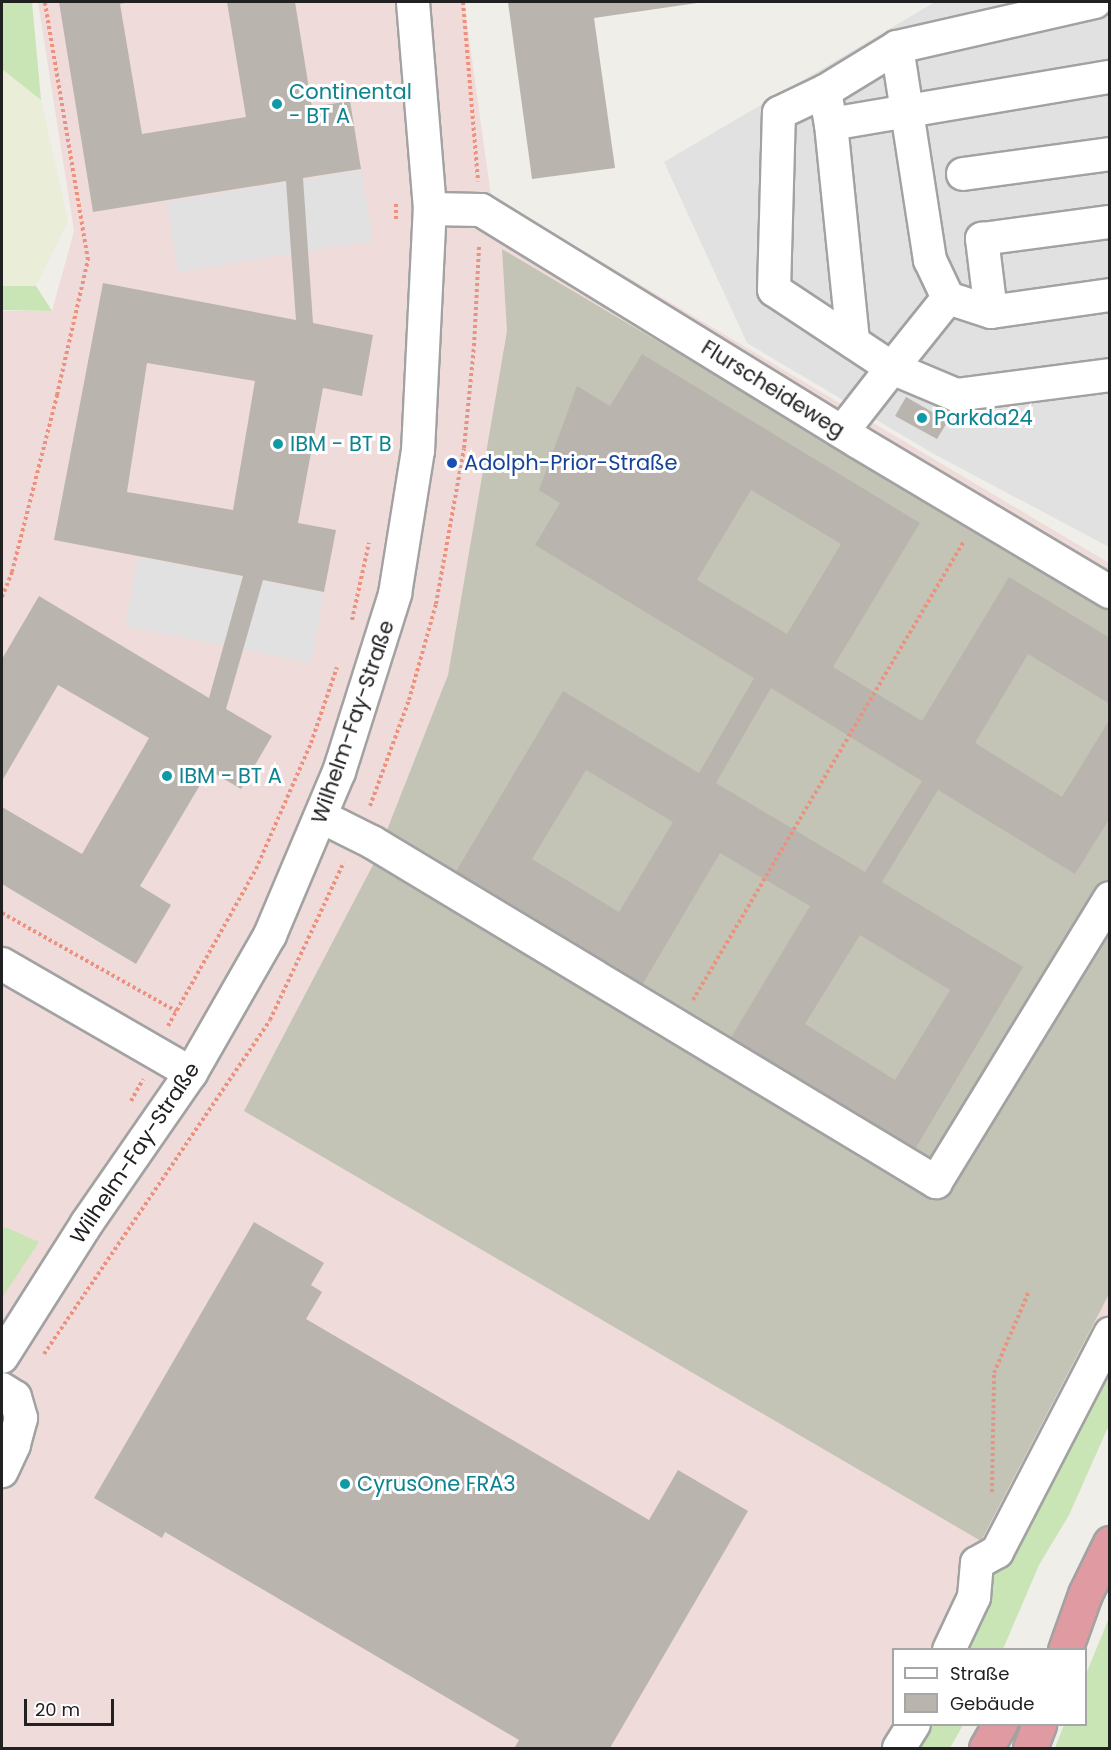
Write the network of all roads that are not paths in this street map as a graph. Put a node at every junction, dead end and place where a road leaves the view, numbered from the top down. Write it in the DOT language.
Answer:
graph roads {
  1 [pos="413,2"];
  2 [pos="1095,2"];
  3 [pos="897,47"];
  4 [pos="1110,77"];
  5 [pos="825,91"];
  6 [pos="907,112"];
  7 [pos="831,124"];
  8 [pos="1110,154"];
  9 [pos="963,174"];
  10 [pos="430,209"];
  11 [pos="1110,222"];
  12 [pos="1110,295"];
  13 [pos="948,298"];
  14 [pos="991,312"];
  15 [pos="853,342"];
  16 [pos="892,368"];
  17 [pos="1110,375"];
  18 [pos="842,432"];
  19 [pos="1110,592"];
  20 [pos="322,816"];
  21 [pos="1110,898"];
  22 [pos="2,964"];
  23 [pos="190,1073"];
  24 [pos="1110,1334"];
  25 [pos="2,1357"];
  26 [pos="2,1389"];
  27 [pos="2,1471"];
  28 [pos="1110,1543"];
  29 [pos="1085,1594"];
  30 [pos="950,1648"];
  31 [pos="1049,1648"];
  32 [pos="1066,1648"];
  33 [pos="913,1726"];
  34 [pos="999,1726"];
  35 [pos="1039,1726"];
  36 [pos="900,1749"];
  37 [pos="986,1749"];
  38 [pos="1030,1749"];
  1 -- 10 [label="street, Wilhelm-Fay-Straße"];
  2 -- 3 [label="street"];
  3 -- 5 [label="street"];
  3 -- 6 [label="street"];
  4 -- 6 [label="street"];
  5 -- 7 [label="street"];
  5 -- 15 [label="street"];
  6 -- 7 [label="street"];
  6 -- 13 [label="street"];
  7 -- 15 [label="street"];
  8 -- 9 [label="street"];
  10 -- 18 [label="street, Flurscheideweg"];
  10 -- 20 [label="street, Wilhelm-Fay-Straße"];
  11 -- 14 [label="street"];
  12 -- 14 [label="street"];
  13 -- 14 [label="street"];
  13 -- 16 [label="street"];
  15 -- 16 [label="street"];
  16 -- 17 [label="street"];
  16 -- 18 [label="street"];
  18 -- 19 [label="street, Flurscheideweg"];
  20 -- 21 [label="street"];
  20 -- 23 [label="street, Wilhelm-Fay-Straße"];
  22 -- 23 [label="street"];
  23 -- 25 [label="street, Wilhelm-Fay-Straße"];
  24 -- 30 [label="street"];
  26 -- 27 [label="street"];
  28 -- 29 [label="highway"];
  29 -- 31 [label="highway"];
  29 -- 32 [label="highway"];
  33 -- 36 [label="street"];
  34 -- 37 [label="highway"];
  35 -- 38 [label="highway"];
}
